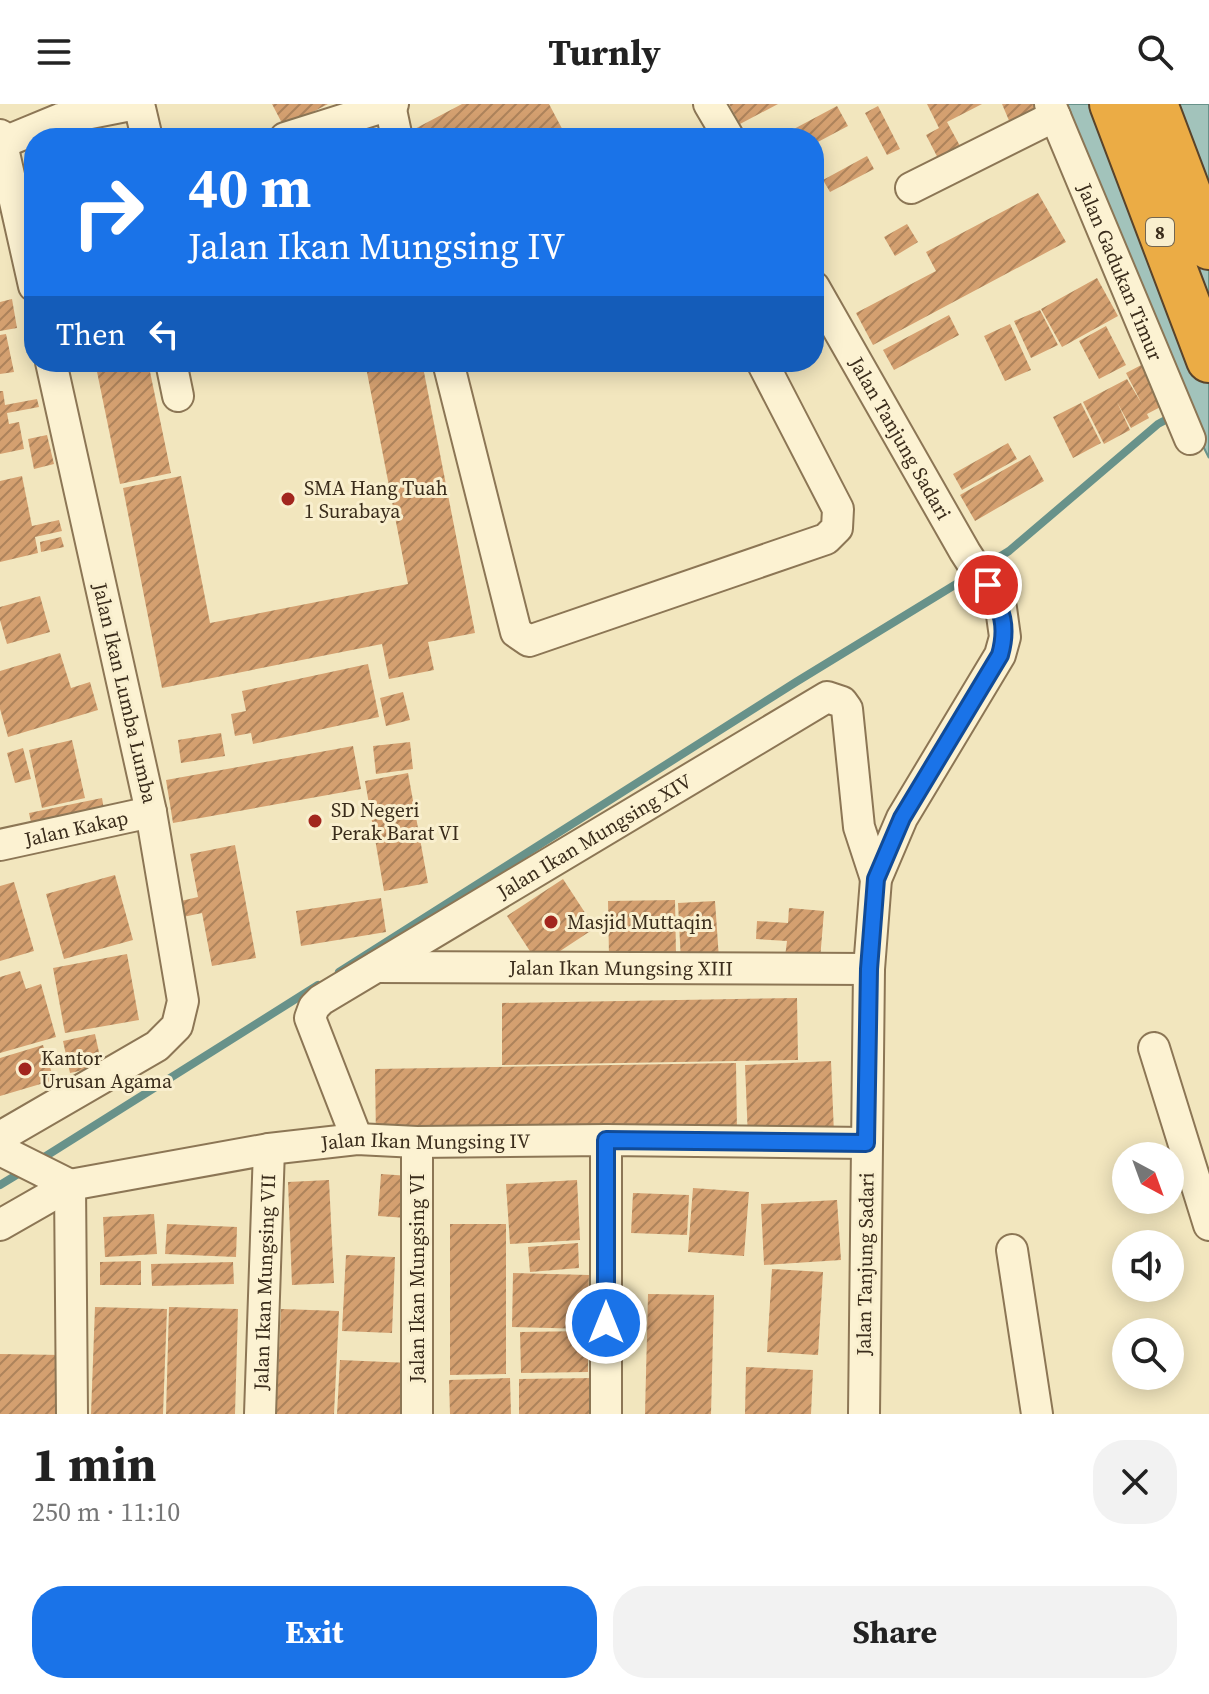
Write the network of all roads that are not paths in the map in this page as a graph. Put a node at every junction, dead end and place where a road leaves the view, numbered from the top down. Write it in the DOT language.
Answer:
graph roads {
  1 [pos="138,104"];
  2 [pos="709,104"];
  3 [pos="1112,104"];
  4 [pos="1155,104"];
  5 [pos="391,105"];
  6 [pos="1052,110"];
  7 [pos="33,128"];
  8 [pos="144,128"];
  9 [pos="317,128"];
  10 [pos="395,128"];
  11 [pos="723,128"];
  12 [pos="24,131"];
  13 [pos="1,139"];
  14 [pos="911,188"];
  15 [pos="24,241"];
  16 [pos="1209,247"];
  17 [pos="824,305"];
  18 [pos="1209,360"];
  19 [pos="53,372"];
  20 [pos="173,372"];
  21 [pos="451,372"];
  22 [pos="767,372"];
  23 [pos="178,396"];
  24 [pos="1184,423"];
  25 [pos="151,812"];
  26 [pos="0,845"];
  27 [pos="876,879"];
  28 [pos="375,967"];
  29 [pos="869,969"];
  30 [pos="1154,1048"];
  31 [pos="0,1137"];
  32 [pos="357,1139"];
  33 [pos="606,1140"];
  34 [pos="417,1142"];
  35 [pos="866,1143"];
  36 [pos="269,1149"];
  37 [pos="0,1150"];
  38 [pos="68,1184"];
  39 [pos="0,1225"];
  40 [pos="1209,1225"];
  41 [pos="1012,1250"];
  42 [pos="72,1414"];
  43 [pos="260,1414"];
  44 [pos="417,1414"];
  45 [pos="606,1414"];
  46 [pos="864,1414"];
  47 [pos="1037,1414"];
  1 -- 7 [label="street"];
  1 -- 8 [label="street"];
  2 -- 11 [label="street"];
  3 -- 18 [label="highway, 8"];
  4 -- 16 [label="highway, 8"];
  5 -- 9 [label="street"];
  5 -- 10 [label="street"];
  6 -- 14 [label="street"];
  6 -- 24 [label="street, Jalan Gadukan Timur"];
  12 -- 13 [label="street"];
  13 -- 15 [label="street"];
  17 -- 27 [label="street, Jalan Tanjung Sadari"];
  19 -- 25 [label="street, Jalan Ikan Lumba Lumba"];
  20 -- 23 [label="street"];
  21 -- 22 [label="street"];
  25 -- 26 [label="street, Jalan Kakap"];
  25 -- 31 [label="street, Jalan Ikan Lumba Lumba"];
  27 -- 28 [label="street, Jalan Ikan Mungsing XIV"];
  27 -- 29 [label="street, Jalan Tanjung Sadari"];
  28 -- 29 [label="street, Jalan Ikan Mungsing XIII"];
  28 -- 32 [label="street, Jalan Ikan Mungsing XIV"];
  29 -- 35 [label="street, Jalan Tanjung Sadari"];
  30 -- 40 [label="street"];
  32 -- 34 [label="street, Jalan Ikan Mungsing IV"];
  32 -- 36 [label="street, Jalan Ikan Mungsing IV"];
  33 -- 34 [label="street, Jalan Ikan Mungsing IV"];
  33 -- 35 [label="street, Jalan Ikan Mungsing IV"];
  33 -- 45 [label="street"];
  34 -- 44 [label="street, Jalan Ikan Mungsing VI"];
  35 -- 46 [label="street, Jalan Tanjung Sadari"];
  36 -- 38 [label="street, Jalan Ikan Mungsing IV"];
  36 -- 43 [label="street, Jalan Ikan Mungsing VII"];
  37 -- 38 [label="street"];
  38 -- 39 [label="street, Jalan Ikan Mungsing IV"];
  38 -- 42 [label="street"];
  41 -- 47 [label="street"];
}
